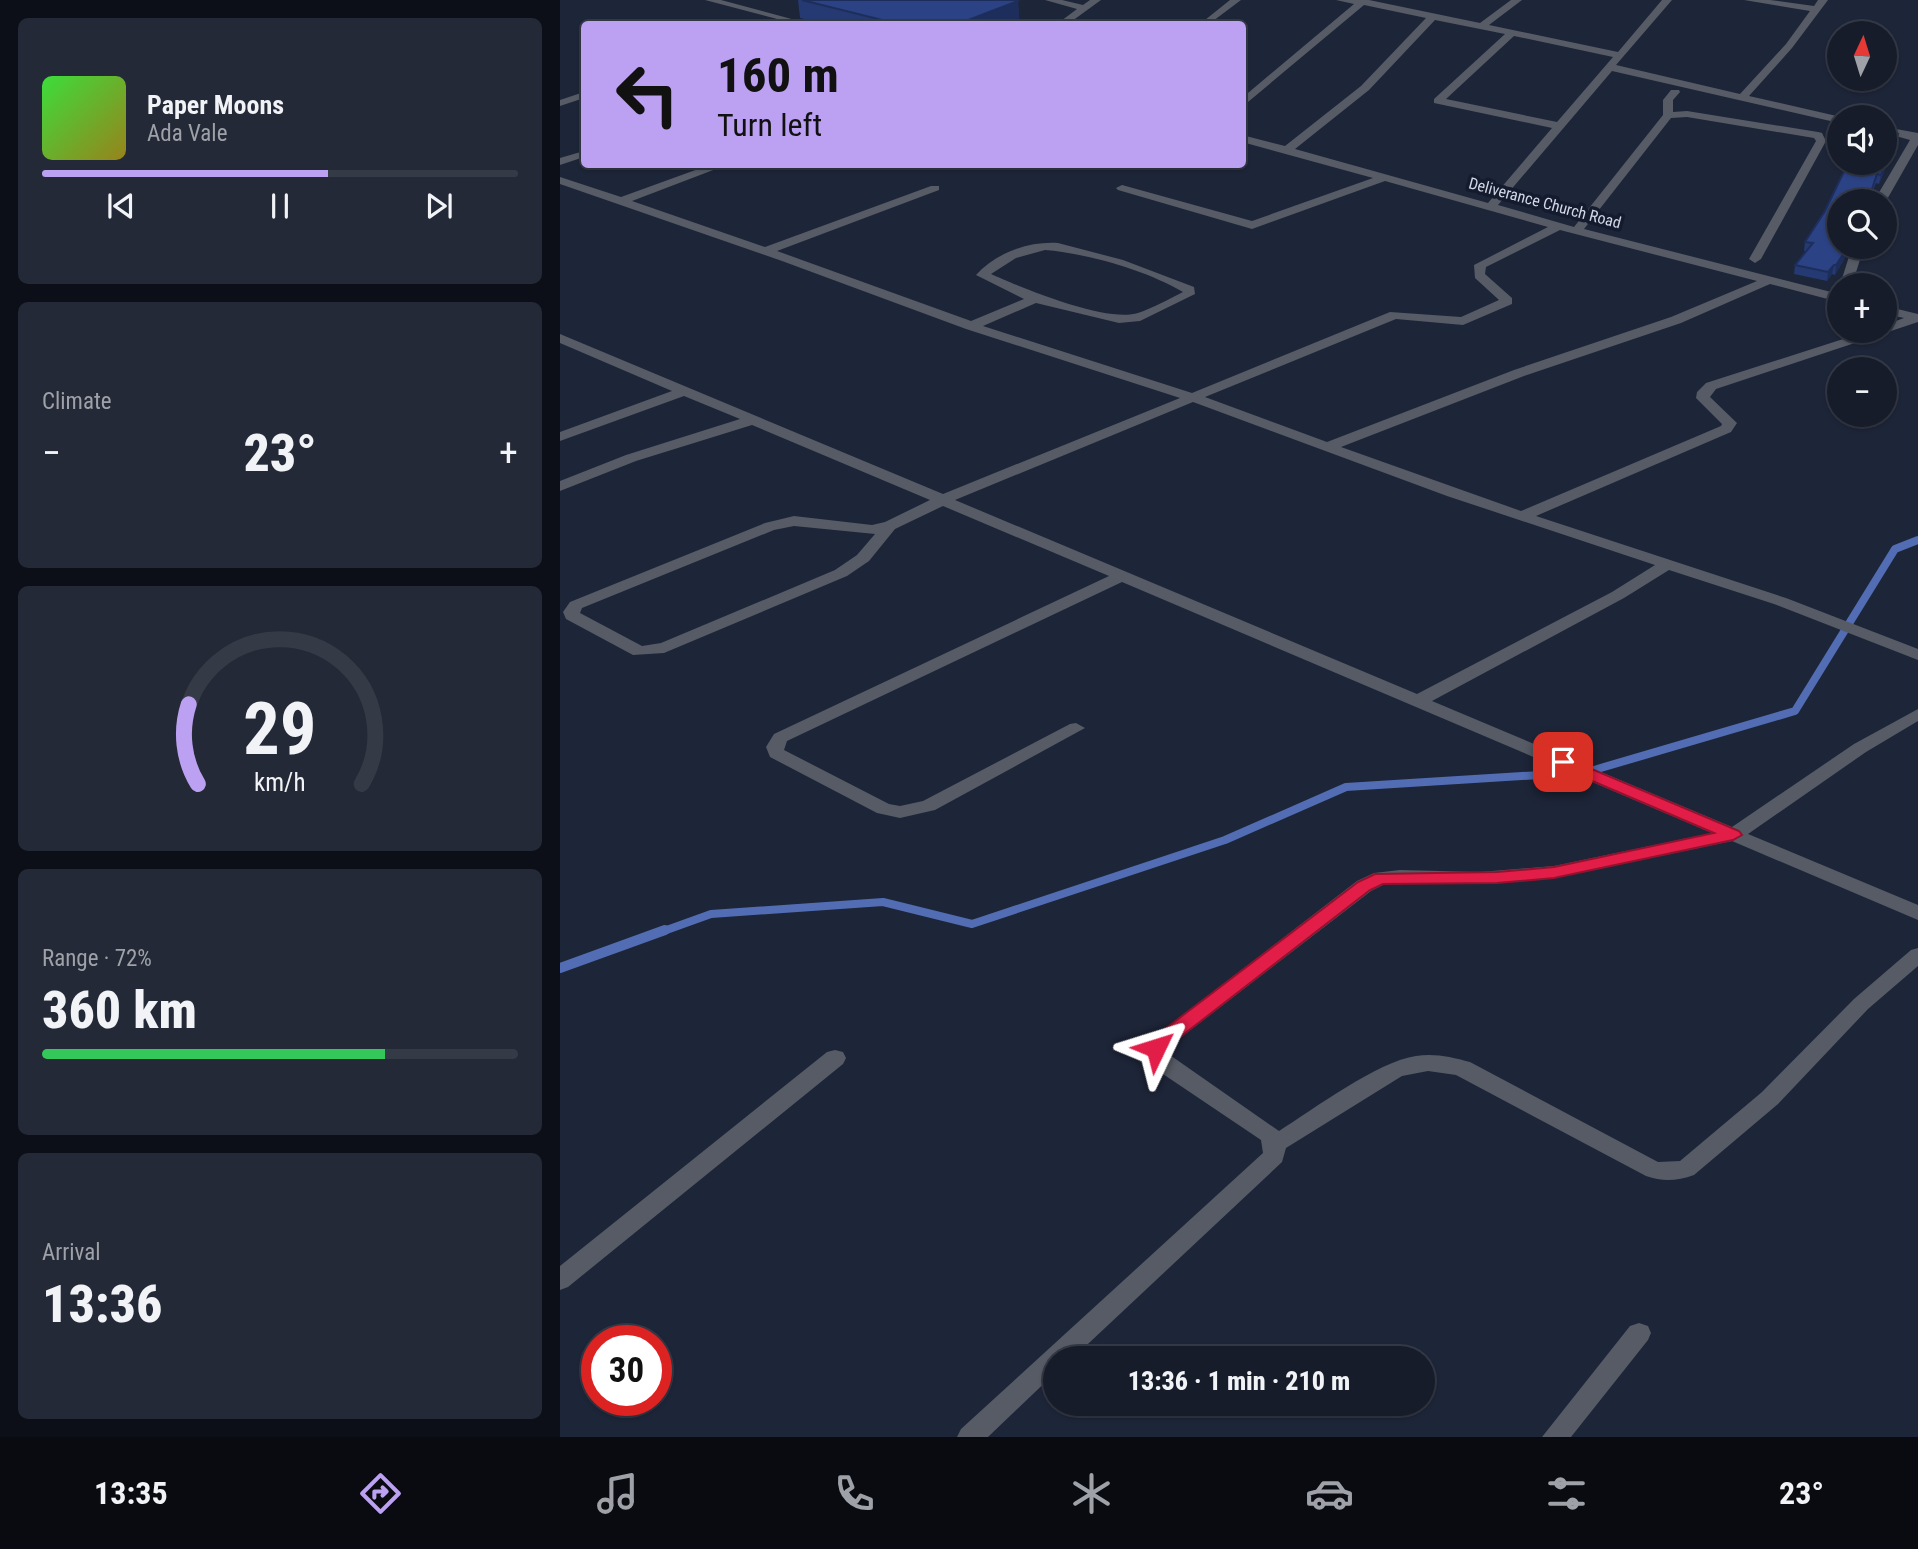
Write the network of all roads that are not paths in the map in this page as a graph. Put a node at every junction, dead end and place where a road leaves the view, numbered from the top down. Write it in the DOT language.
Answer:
graph roads {
  1 [pos="710,0"];
  2 [pos="1050,0"];
  3 [pos="1096,0"];
  4 [pos="1236,0"];
  5 [pos="1341,0"];
  6 [pos="1517,0"];
  7 [pos="1667,0"];
  8 [pos="1749,0"];
  9 [pos="1363,1"];
  10 [pos="1820,4"];
  11 [pos="1084,8"];
  12 [pos="808,9"];
  13 [pos="1432,17"];
  14 [pos="782,19"];
  15 [pos="774,21"];
  16 [pos="791,21"];
  17 [pos="1066,21"];
  18 [pos="1208,21"];
  19 [pos="1482,26"];
  20 [pos="1512,33"];
  21 [pos="1620,55"];
  22 [pos="1610,67"];
  23 [pos="1675,92"];
  24 [pos="581,96"];
  25 [pos="1742,97"];
  26 [pos="1246,101"];
  27 [pos="560,103"];
  28 [pos="1668,115"];
  29 [pos="1827,117"];
  30 [pos="1558,126"];
  31 [pos="1897,133"];
  32 [pos="1918,137"];
  33 [pos="1246,139"];
  34 [pos="1287,150"];
  35 [pos="581,155"];
  36 [pos="560,162"];
  37 [pos="713,168"];
  38 [pos="1387,177"];
  39 [pos="560,180"];
  40 [pos="935,188"];
  41 [pos="1122,188"];
  42 [pos="1887,189"];
  43 [pos="619,202"];
  44 [pos="1492,206"];
  45 [pos="1559,226"];
  46 [pos="1577,231"];
  47 [pos="765,251"];
  48 [pos="1755,259"];
  49 [pos="1769,280"];
  50 [pos="1827,295"];
  51 [pos="1035,299"];
  52 [pos="1897,313"];
  53 [pos="1918,318"];
  54 [pos="1897,325"];
  55 [pos="971,326"];
  56 [pos="560,338"];
  57 [pos="1843,343"];
  58 [pos="684,391"];
  59 [pos="1194,398"];
  60 [pos="753,420"];
  61 [pos="560,437"];
  62 [pos="1328,447"];
  63 [pos="560,487"];
  64 [pos="942,500"];
  65 [pos="1522,516"];
  66 [pos="890,526"];
  67 [pos="1666,565"];
  68 [pos="1122,576"];
  69 [pos="1918,655"];
  70 [pos="1418,701"];
  71 [pos="1918,714"];
  72 [pos="1076,728"];
  73 [pos="1733,835"];
  74 [pos="1918,913"];
  75 [pos="1918,955"];
  76 [pos="835,1058"];
  77 [pos="1275,1144"];
  78 [pos="560,1280"];
  79 [pos="1639,1334"];
  80 [pos="1068,1346"];
  81 [pos="1043,1369"];
  82 [pos="970,1437"];
  83 [pos="1555,1437"];
  1 -- 14 [label="street"];
  2 -- 11 [label="street"];
  3 -- 11 [label="street"];
  4 -- 18 [label="street"];
  5 -- 9 [label="street"];
  6 -- 19 [label="street"];
  7 -- 21 [label="street"];
  8 -- 10 [label="street"];
  9 -- 13 [label="street"];
  9 -- 26 [label="street"];
  10 -- 25 [label="street"];
  11 -- 17 [label="street"];
  12 -- 14 [label="street"];
  13 -- 19 [label="street"];
  13 -- 34 [label="street"];
  14 -- 15 [label="street"];
  14 -- 16 [label="street"];
  19 -- 20 [label="street"];
  20 -- 21 [label="street"];
  20 -- 30 [label="street"];
  21 -- 22 [label="street"];
  22 -- 25 [label="street"];
  22 -- 30 [label="street"];
  23 -- 28 [label="street"];
  24 -- 27 [label="street"];
  25 -- 29 [label="street"];
  28 -- 46 [label="street"];
  28 -- 48 [label="street"];
  30 -- 44 [label="street"];
  31 -- 32 [label="street"];
  32 -- 42 [label="street"];
  33 -- 34 [label="street, Deliverance Church Road"];
  34 -- 38 [label="street, Deliverance Church Road"];
  35 -- 36 [label="street"];
  37 -- 43 [label="street"];
  38 -- 41 [label="street"];
  38 -- 44 [label="street, Deliverance Church Road"];
  39 -- 43 [label="street"];
  40 -- 47 [label="street"];
  43 -- 47 [label="street"];
  44 -- 45 [label="street, Deliverance Church Road"];
  45 -- 46 [label="street, Deliverance Church Road"];
  45 -- 59 [label="street"];
  46 -- 49 [label="street, Deliverance Church Road"];
  47 -- 55 [label="street"];
  49 -- 50 [label="street, Deliverance Church Road"];
  49 -- 62 [label="street"];
  51 -- 51 [label="street"];
  51 -- 55 [label="street"];
  52 -- 53 [label="street"];
  53 -- 54 [label="street"];
  55 -- 59 [label="street"];
  56 -- 58 [label="street"];
  57 -- 65 [label="street"];
  58 -- 60 [label="street"];
  58 -- 61 [label="street"];
  59 -- 62 [label="street"];
  59 -- 64 [label="street"];
  60 -- 63 [label="street"];
  60 -- 64 [label="street"];
  62 -- 65 [label="street"];
  64 -- 66 [label="street"];
  64 -- 68 [label="street"];
  65 -- 67 [label="street"];
  66 -- 66 [label="street"];
  67 -- 69 [label="street"];
  67 -- 70 [label="street"];
  68 -- 70 [label="street"];
  68 -- 72 [label="street"];
  70 -- 73 [label="street"];
  71 -- 73 [label="street"];
  73 -- 74 [label="street"];
  73 -- 77 [label="street"];
  75 -- 77 [label="street"];
  76 -- 78 [label="street"];
  77 -- 80 [label="street"];
  79 -- 83 [label="street"];
  81 -- 82 [label="street"];
}
